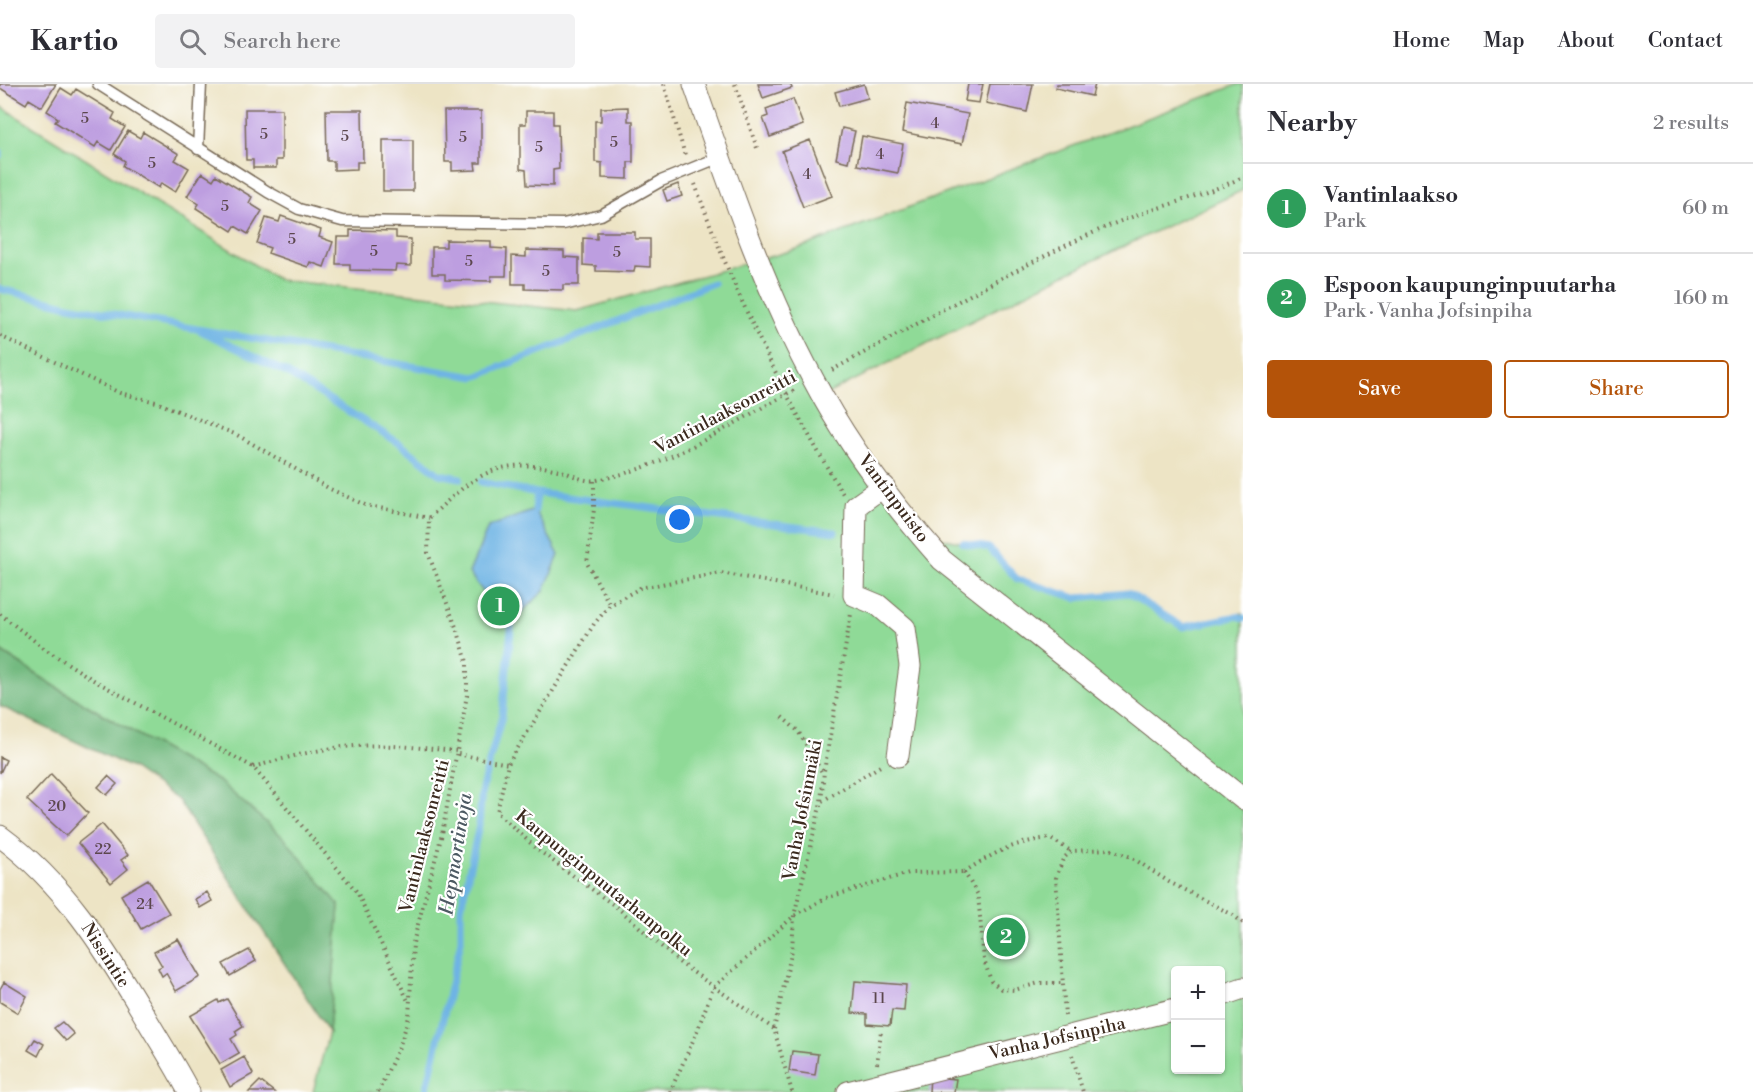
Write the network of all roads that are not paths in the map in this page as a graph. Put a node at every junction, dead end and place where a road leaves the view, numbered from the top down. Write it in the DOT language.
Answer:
graph roads {
  1 [pos="98,84"];
  2 [pos="201,84"];
  3 [pos="694,84"];
  4 [pos="198,149"];
  5 [pos="720,158"];
  6 [pos="884,486"];
  7 [pos="898,756"];
  8 [pos="1243,800"];
  9 [pos="0,836"];
  10 [pos="1243,988"];
  11 [pos="1225,995"];
  12 [pos="1171,1010"];
  13 [pos="189,1092"];
  14 [pos="848,1092"];
  1 -- 4 [label="lane"];
  2 -- 4 [label="lane"];
  3 -- 5 [label="street, Vantinpuisto"];
  4 -- 5 [label="lane"];
  5 -- 6 [label="street, Vantinpuisto"];
  6 -- 7 [label="street"];
  6 -- 8 [label="street, Vantinpuisto"];
  9 -- 13 [label="street, Nissintie"];
  10 -- 11 [label="street"];
  12 -- 14 [label="street, Vanha Jofsinpiha"];
}
